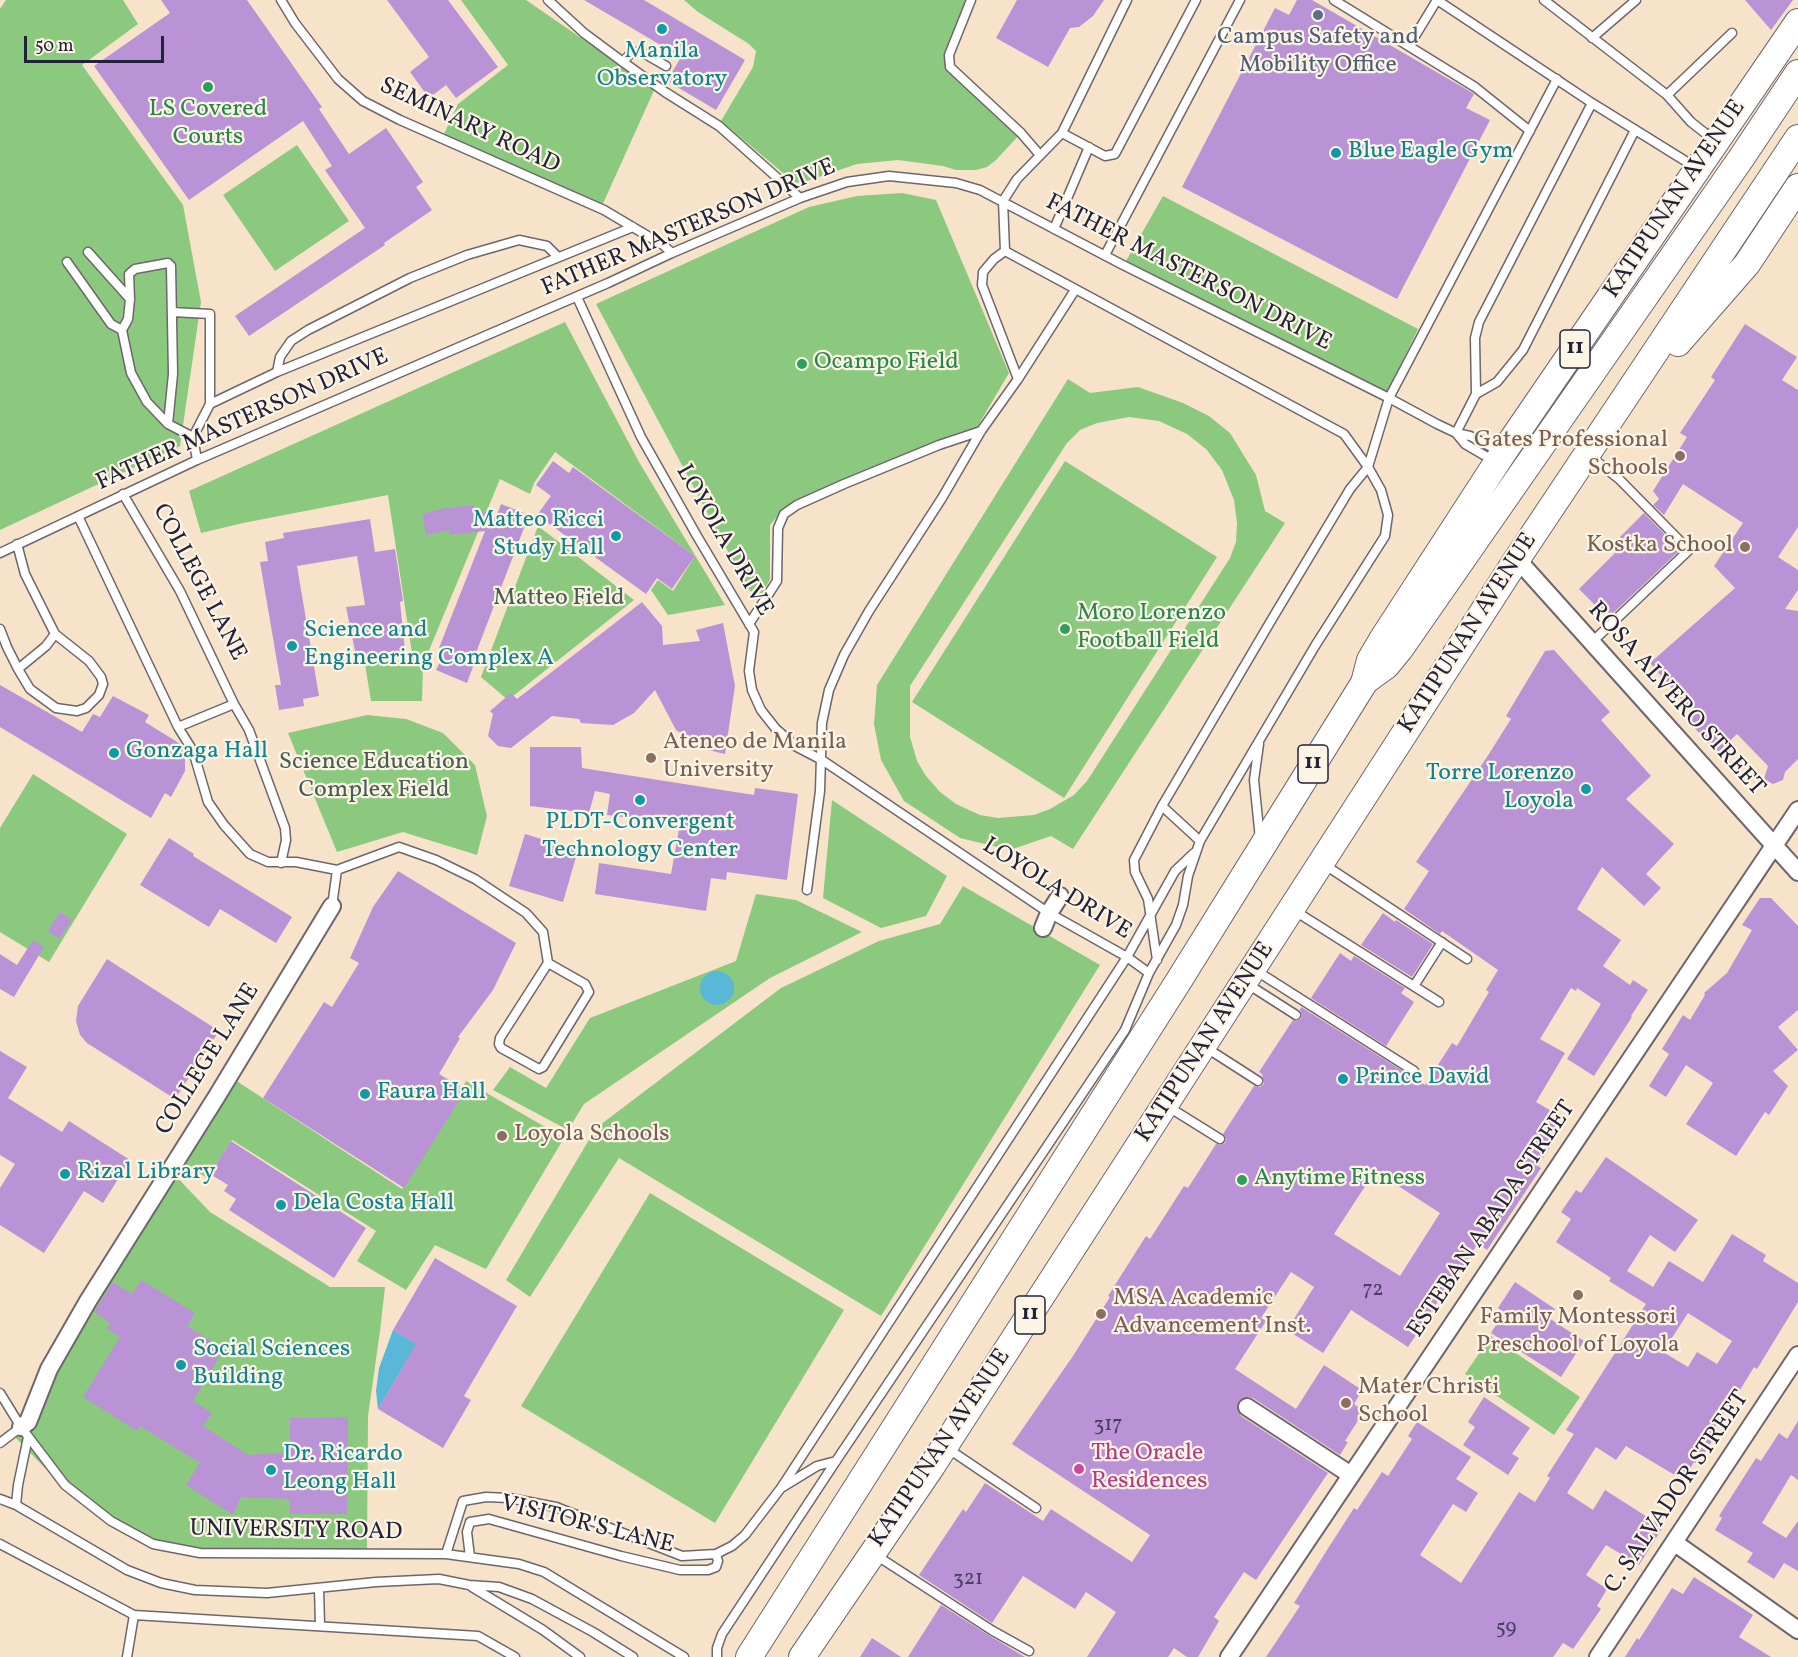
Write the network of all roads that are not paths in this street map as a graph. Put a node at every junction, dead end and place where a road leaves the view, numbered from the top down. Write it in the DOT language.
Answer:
graph roads {
  1 [pos="281,0"];
  2 [pos="548,0"];
  3 [pos="971,0"];
  4 [pos="1127,0"];
  5 [pos="1196,0"];
  6 [pos="1240,0"];
  7 [pos="1334,0"];
  8 [pos="1437,0"];
  9 [pos="1544,0"];
  10 [pos="1636,0"];
  11 [pos="1798,22"];
  12 [pos="1732,33"];
  13 [pos="1592,38"];
  14 [pos="1409,46"];
  15 [pos="623,62"];
  16 [pos="666,66"];
  17 [pos="1798,72"];
  18 [pos="1557,79"];
  19 [pos="1667,95"];
  20 [pos="1592,103"];
  21 [pos="1635,130"];
  22 [pos="1530,131"];
  23 [pos="1062,133"];
  24 [pos="1798,138"];
  25 [pos="1716,142"];
  26 [pos="1089,147"];
  27 [pos="1039,154"];
  28 [pos="1698,168"];
  29 [pos="1798,187"];
  30 [pos="800,198"];
  31 [pos="1003,201"];
  32 [pos="633,227"];
  33 [pos="1054,229"];
  34 [pos="1005,251"];
  35 [pos="88,252"];
  36 [pos="672,253"];
  37 [pos="1106,255"];
  38 [pos="558,257"];
  39 [pos="67,262"];
  40 [pos="1074,290"];
  41 [pos="577,297"];
  42 [pos="130,298"];
  43 [pos="172,312"];
  44 [pos="122,330"];
  45 [pos="277,372"];
  46 [pos="1018,379"];
  47 [pos="1476,394"];
  48 [pos="1389,398"];
  49 [pos="210,404"];
  50 [pos="168,424"];
  51 [pos="1606,425"];
  52 [pos="981,430"];
  53 [pos="1456,434"];
  54 [pos="193,437"];
  55 [pos="1587,454"];
  56 [pos="1500,458"];
  57 [pos="196,460"];
  58 [pos="1368,467"];
  59 [pos="123,494"];
  60 [pos="78,516"];
  61 [pos="16,544"];
  62 [pos="0,553"];
  63 [pos="1517,559"];
  64 [pos="749,624"];
  65 [pos="0,629"];
  66 [pos="55,633"];
  67 [pos="1592,642"];
  68 [pos="18,669"];
  69 [pos="1364,682"];
  70 [pos="234,704"];
  71 [pos="178,727"];
  72 [pos="1259,741"];
  73 [pos="822,760"];
  74 [pos="1162,806"];
  75 [pos="1798,810"];
  76 [pos="1200,841"];
  77 [pos="1262,846"];
  78 [pos="1773,846"];
  79 [pos="1196,851"];
  80 [pos="281,863"];
  81 [pos="1322,863"];
  82 [pos="337,870"];
  83 [pos="1798,872"];
  84 [pos="807,890"];
  85 [pos="1060,896"];
  86 [pos="332,906"];
  87 [pos="1292,909"];
  88 [pos="1150,913"];
  89 [pos="1046,920"];
  90 [pos="1443,942"];
  91 [pos="1127,957"];
  92 [pos="1467,959"];
  93 [pos="1157,961"];
  94 [pos="548,963"];
  95 [pos="1149,973"];
  96 [pos="1250,976"];
  97 [pos="1414,986"];
  98 [pos="1438,1002"];
  99 [pos="1296,1015"];
  100 [pos="1204,1047"];
  101 [pos="1413,1071"];
  102 [pos="1258,1081"];
  103 [pos="1166,1105"];
  104 [pos="1220,1139"];
  105 [pos="1798,1355"];
  106 [pos="0,1393"];
  107 [pos="1247,1407"];
  108 [pos="24,1432"];
  109 [pos="0,1443"];
  110 [pos="944,1447"];
  111 [pos="836,1461"];
  112 [pos="1351,1475"];
  113 [pos="781,1488"];
  114 [pos="0,1499"];
  115 [pos="16,1505"];
  116 [pos="1036,1508"];
  117 [pos="1675,1543"];
  118 [pos="0,1544"];
  119 [pos="872,1552"];
  120 [pos="446,1554"];
  121 [pos="717,1554"];
  122 [pos="470,1557"];
  123 [pos="469,1585"];
  124 [pos="319,1588"];
  125 [pos="134,1615"];
  126 [pos="320,1625"];
  127 [pos="1798,1630"];
  128 [pos="1029,1651"];
  129 [pos="127,1657"];
  130 [pos="515,1657"];
  131 [pos="580,1657"];
  132 [pos="633,1657"];
  133 [pos="684,1657"];
  134 [pos="717,1657"];
  135 [pos="749,1657"];
  136 [pos="802,1657"];
  137 [pos="1229,1657"];
  138 [pos="1598,1657"];
  1 -- 32 [label="lane, SEMINARY ROAD"];
  2 -- 15 [label="lane"];
  3 -- 27 [label="lane"];
  4 -- 23 [label="lane"];
  5 -- 26 [label="lane"];
  6 -- 37 [label="lane"];
  7 -- 14 [label="lane"];
  8 -- 14 [label="lane"];
  8 -- 18 [label="lane"];
  9 -- 13 [label="lane"];
  10 -- 13 [label="lane"];
  11 -- 25 [label="main road, KATIPUNAN AVENUE / 11"];
  12 -- 19 [label="lane"];
  13 -- 19 [label="lane"];
  14 -- 22 [label="lane"];
  15 -- 16 [label="lane"];
  15 -- 30 [label="lane"];
  17 -- 69 [label="main road, KATIPUNAN AVENUE / 11"];
  18 -- 20 [label="lane"];
  18 -- 22 [label="lane"];
  19 -- 25 [label="lane"];
  20 -- 21 [label="lane"];
  20 -- 47 [label="lane"];
  21 -- 28 [label="lane"];
  21 -- 47 [label="lane"];
  22 -- 48 [label="lane"];
  23 -- 26 [label="lane"];
  23 -- 27 [label="lane"];
  24 -- 51 [label="main road, KATIPUNAN AVENUE / 11"];
  25 -- 28 [label="main road, KATIPUNAN AVENUE / 11"];
  26 -- 33 [label="lane"];
  27 -- 31 [label="lane"];
  28 -- 56 [label="main road, KATIPUNAN AVENUE / 11"];
  29 -- 51 [label="main road, KATIPUNAN AVENUE / 11"];
  30 -- 31 [label="lane, FATHER MASTERSON DRIVE"];
  30 -- 36 [label="lane, FATHER MASTERSON DRIVE"];
  31 -- 33 [label="lane, FATHER MASTERSON DRIVE"];
  31 -- 34 [label="lane"];
  32 -- 36 [label="lane, SEMINARY ROAD"];
  32 -- 38 [label="lane"];
  33 -- 37 [label="lane, FATHER MASTERSON DRIVE"];
  34 -- 40 [label="lane"];
  34 -- 46 [label="lane"];
  35 -- 42 [label="lane"];
  36 -- 41 [label="lane, FATHER MASTERSON DRIVE"];
  37 -- 48 [label="lane, FATHER MASTERSON DRIVE"];
  38 -- 45 [label="lane"];
  38 -- 45 [label="lane"];
  39 -- 44 [label="lane"];
  40 -- 46 [label="lane"];
  40 -- 58 [label="lane"];
  41 -- 57 [label="lane, FATHER MASTERSON DRIVE"];
  41 -- 64 [label="lane, LOYOLA DRIVE"];
  42 -- 43 [label="lane"];
  42 -- 44 [label="lane"];
  43 -- 49 [label="lane"];
  43 -- 50 [label="lane"];
  44 -- 50 [label="lane"];
  45 -- 49 [label="lane"];
  46 -- 52 [label="lane"];
  47 -- 53 [label="lane"];
  48 -- 53 [label="lane, FATHER MASTERSON DRIVE"];
  48 -- 58 [label="lane"];
  49 -- 54 [label="lane"];
  50 -- 54 [label="lane"];
  51 -- 55 [label="main road, KATIPUNAN AVENUE / 11"];
  52 -- 64 [label="lane"];
  52 -- 73 [label="lane"];
  53 -- 56 [label="lane, FATHER MASTERSON DRIVE"];
  54 -- 57 [label="lane"];
  55 -- 63 [label="main road, KATIPUNAN AVENUE / 11"];
  55 -- 67 [label="lane"];
  56 -- 69 [label="main road, KATIPUNAN AVENUE / 11"];
  57 -- 59 [label="lane, FATHER MASTERSON DRIVE"];
  58 -- 72 [label="lane"];
  58 -- 74 [label="lane"];
  59 -- 60 [label="lane, FATHER MASTERSON DRIVE"];
  59 -- 70 [label="lane, COLLEGE LANE"];
  60 -- 61 [label="lane, FATHER MASTERSON DRIVE"];
  60 -- 71 [label="lane"];
  61 -- 62 [label="lane, FATHER MASTERSON DRIVE"];
  61 -- 66 [label="lane"];
  63 -- 67 [label="street, ROSA ALVERO STREET"];
  63 -- 81 [label="main road, KATIPUNAN AVENUE / 11"];
  64 -- 73 [label="lane, LOYOLA DRIVE"];
  65 -- 68 [label="lane"];
  66 -- 68 [label="lane"];
  66 -- 68 [label="lane"];
  67 -- 78 [label="street, ROSA ALVERO STREET"];
  69 -- 77 [label="main road, KATIPUNAN AVENUE / 11"];
  70 -- 71 [label="lane"];
  70 -- 80 [label="lane, COLLEGE LANE"];
  71 -- 80 [label="lane"];
  72 -- 76 [label="lane"];
  72 -- 77 [label="lane"];
  73 -- 84 [label="lane"];
  73 -- 89 [label="lane, LOYOLA DRIVE"];
  74 -- 76 [label="lane"];
  74 -- 88 [label="lane"];
  75 -- 78 [label="street, ESTEBAN ABADA STREET"];
  76 -- 79 [label="lane"];
  77 -- 135 [label="main road, KATIPUNAN AVENUE / 11"];
  78 -- 83 [label="street, ROSA ALVERO STREET"];
  78 -- 112 [label="street, ESTEBAN ABADA STREET"];
  79 -- 88 [label="lane"];
  79 -- 93 [label="lane"];
  80 -- 82 [label="lane"];
  81 -- 87 [label="main road, KATIPUNAN AVENUE / 11"];
  81 -- 90 [label="lane"];
  82 -- 86 [label="lane, COLLEGE LANE"];
  82 -- 94 [label="lane"];
  85 -- 89 [label="street"];
  86 -- 108 [label="street, COLLEGE LANE"];
  87 -- 96 [label="main road, KATIPUNAN AVENUE / 11"];
  87 -- 97 [label="lane"];
  88 -- 91 [label="lane"];
  88 -- 93 [label="lane"];
  89 -- 91 [label="lane, LOYOLA DRIVE"];
  90 -- 92 [label="lane"];
  90 -- 97 [label="lane"];
  91 -- 95 [label="lane, LOYOLA DRIVE"];
  91 -- 113 [label="lane"];
  93 -- 95 [label="lane"];
  94 -- 94 [label="lane"];
  95 -- 111 [label="lane"];
  96 -- 99 [label="lane"];
  96 -- 100 [label="main road, KATIPUNAN AVENUE / 11"];
  96 -- 101 [label="lane"];
  97 -- 98 [label="lane"];
  100 -- 102 [label="lane"];
  100 -- 103 [label="main road, KATIPUNAN AVENUE / 11"];
  103 -- 104 [label="lane"];
  103 -- 110 [label="main road, KATIPUNAN AVENUE / 11"];
  105 -- 117 [label="street, C. SALVADOR STREET"];
  106 -- 108 [label="lane, UNIVERSITY ROAD"];
  107 -- 112 [label="street"];
  108 -- 109 [label="lane"];
  108 -- 115 [label="lane"];
  108 -- 120 [label="lane, UNIVERSITY ROAD"];
  110 -- 116 [label="lane"];
  110 -- 119 [label="main road, KATIPUNAN AVENUE / 11"];
  111 -- 113 [label="lane"];
  111 -- 134 [label="lane"];
  112 -- 137 [label="street, ESTEBAN ABADA STREET"];
  113 -- 121 [label="lane"];
  114 -- 115 [label="lane"];
  115 -- 124 [label="lane"];
  117 -- 127 [label="street"];
  117 -- 138 [label="street, C. SALVADOR STREET"];
  118 -- 125 [label="lane"];
  119 -- 128 [label="lane"];
  119 -- 136 [label="main road, KATIPUNAN AVENUE / 11"];
  120 -- 121 [label="lane"];
  120 -- 122 [label="lane, UNIVERSITY ROAD"];
  121 -- 122 [label="lane, VISITOR'S LANE"];
  122 -- 133 [label="lane, UNIVERSITY ROAD"];
  123 -- 124 [label="lane"];
  123 -- 131 [label="lane"];
  123 -- 132 [label="lane"];
  124 -- 126 [label="lane"];
  125 -- 126 [label="lane"];
  125 -- 129 [label="lane"];
  126 -- 130 [label="lane"];
}
